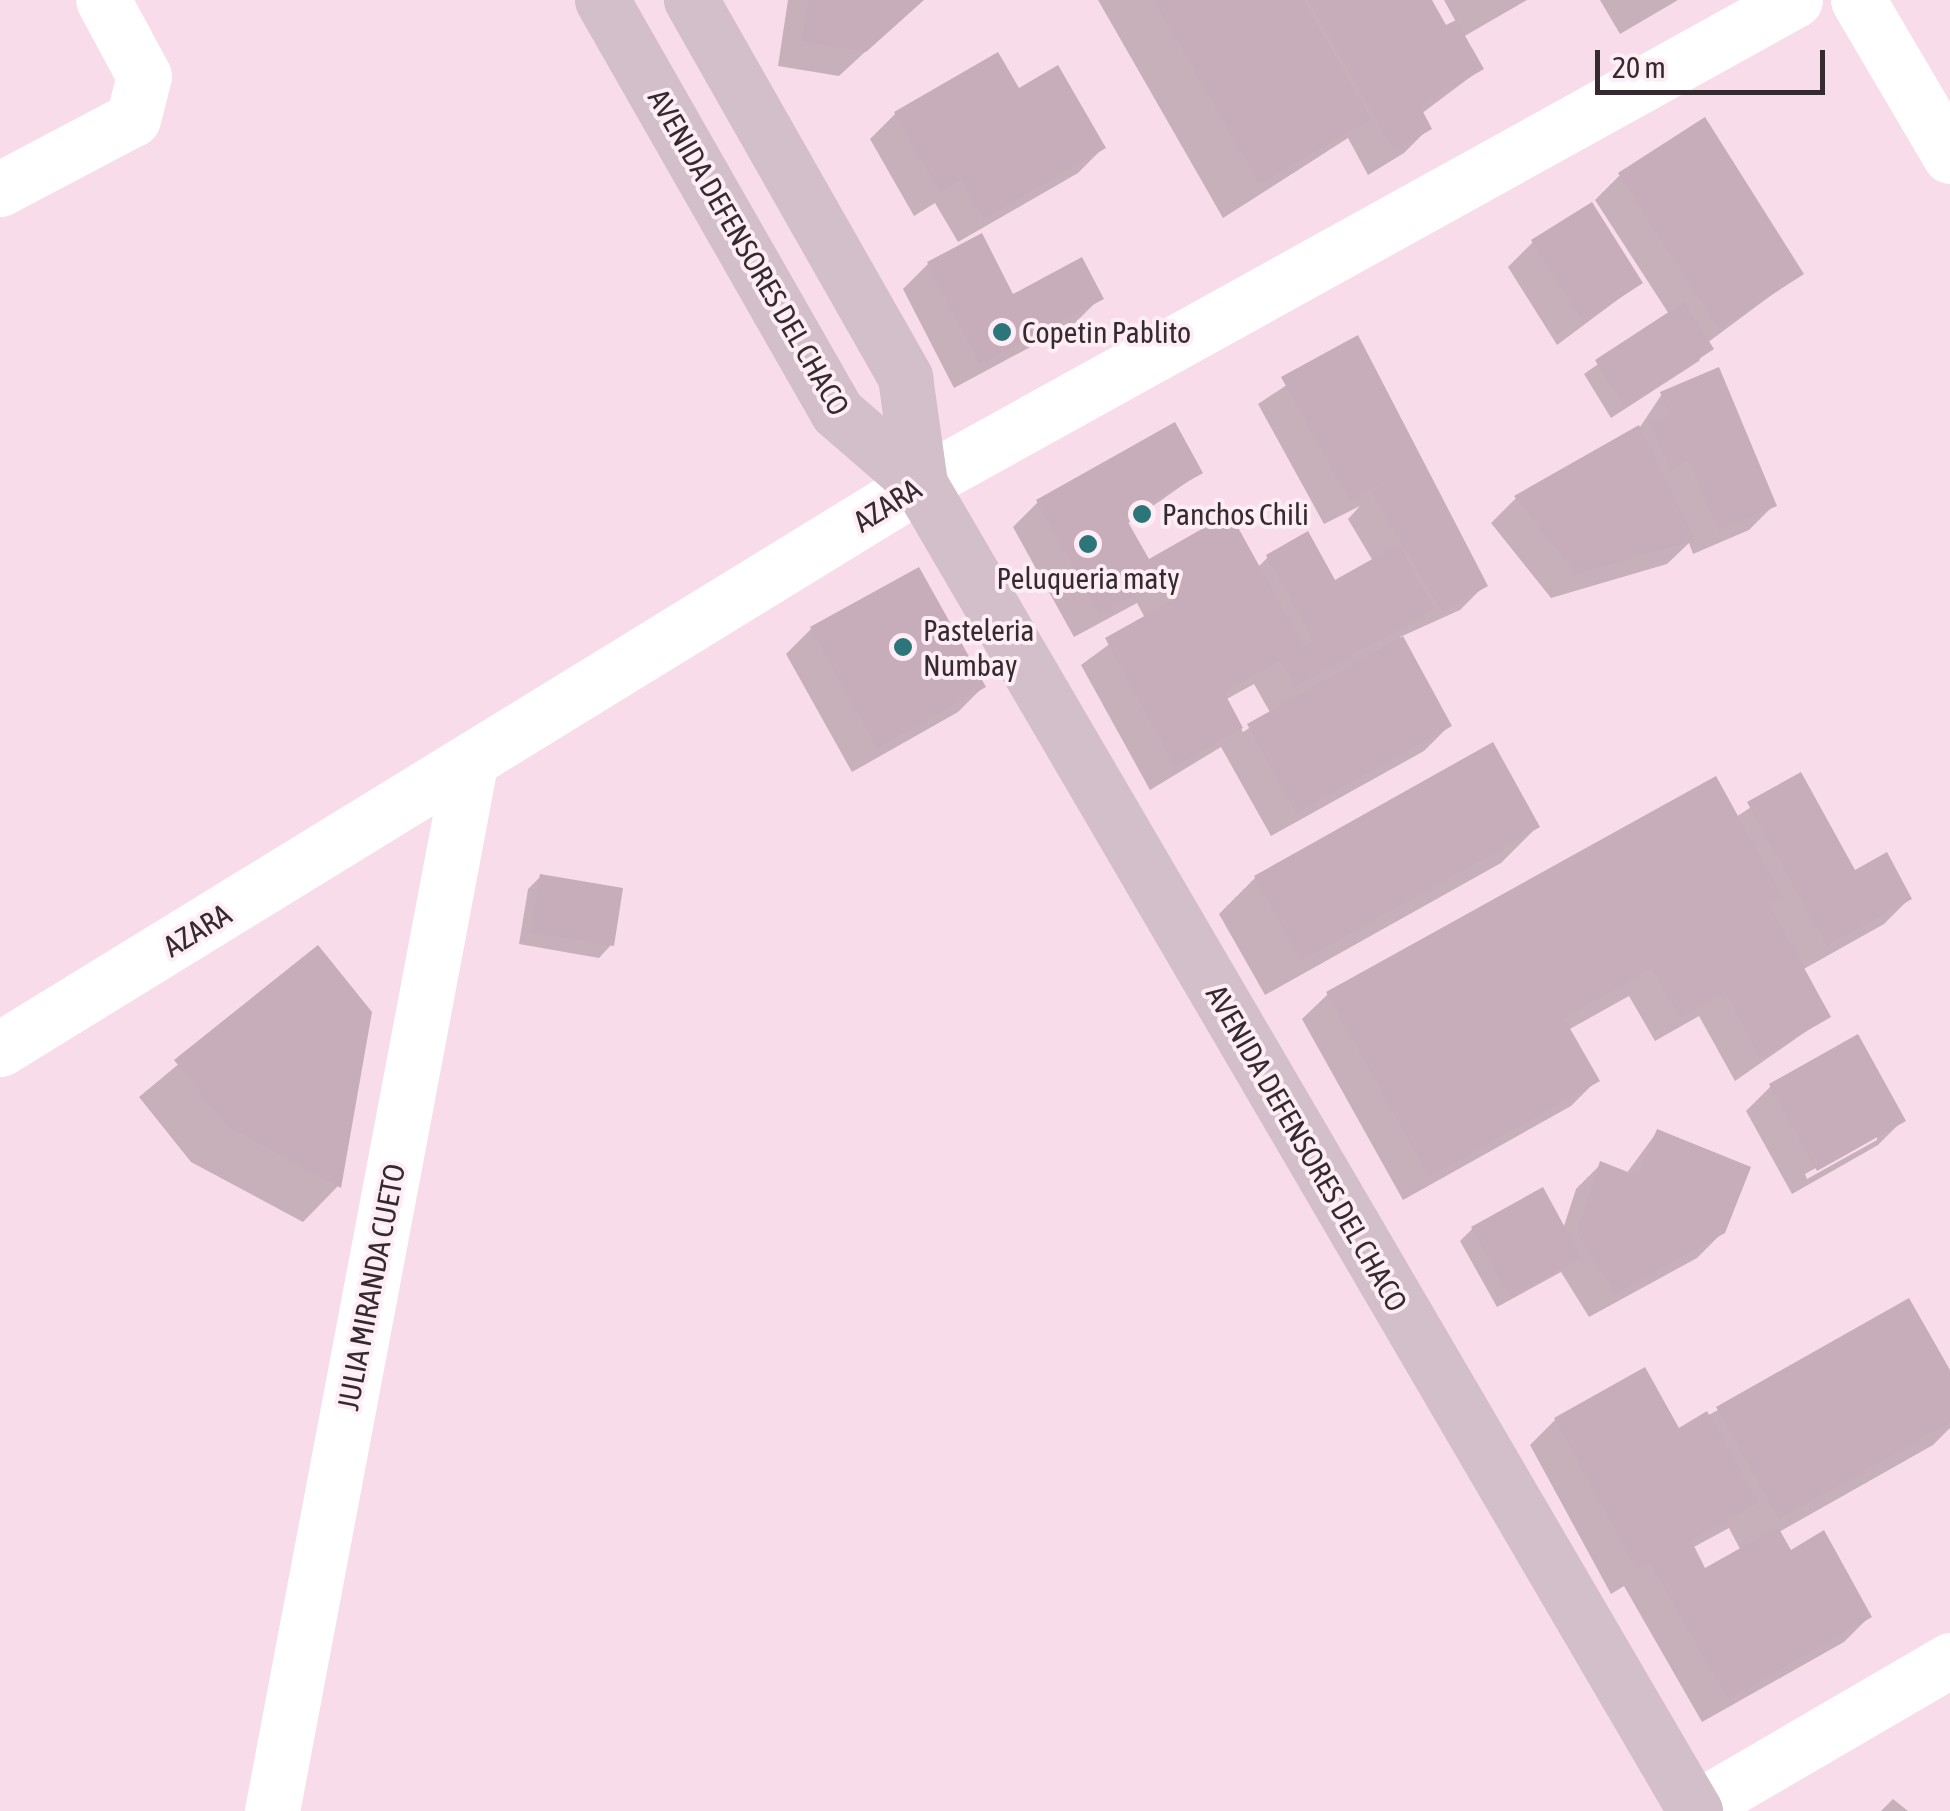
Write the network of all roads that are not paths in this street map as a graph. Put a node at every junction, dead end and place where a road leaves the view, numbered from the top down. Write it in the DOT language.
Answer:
graph roads {
  1 [pos="103,0"];
  2 [pos="602,0"];
  3 [pos="691,0"];
  4 [pos="1795,0"];
  5 [pos="1858,0"];
  6 [pos="1950,156"];
  7 [pos="0,189"];
  8 [pos="920,484"];
  9 [pos="470,764"];
  10 [pos="0,1049"];
  11 [pos="1950,1660"];
  12 [pos="1693,1810"];
  13 [pos="272,1811"];
  1 -- 7 [label="street"];
  2 -- 8 [label="street, AVENIDA DEFENSORES DEL CHACO"];
  3 -- 8 [label="street, AVENIDA DEFENSORES DEL CHACO"];
  4 -- 8 [label="street, AZARA"];
  5 -- 6 [label="street"];
  8 -- 9 [label="street, AZARA"];
  8 -- 12 [label="street, AVENIDA DEFENSORES DEL CHACO"];
  9 -- 10 [label="street, AZARA"];
  9 -- 13 [label="street, JULIA MIRANDA CUETO"];
  11 -- 12 [label="street"];
}
